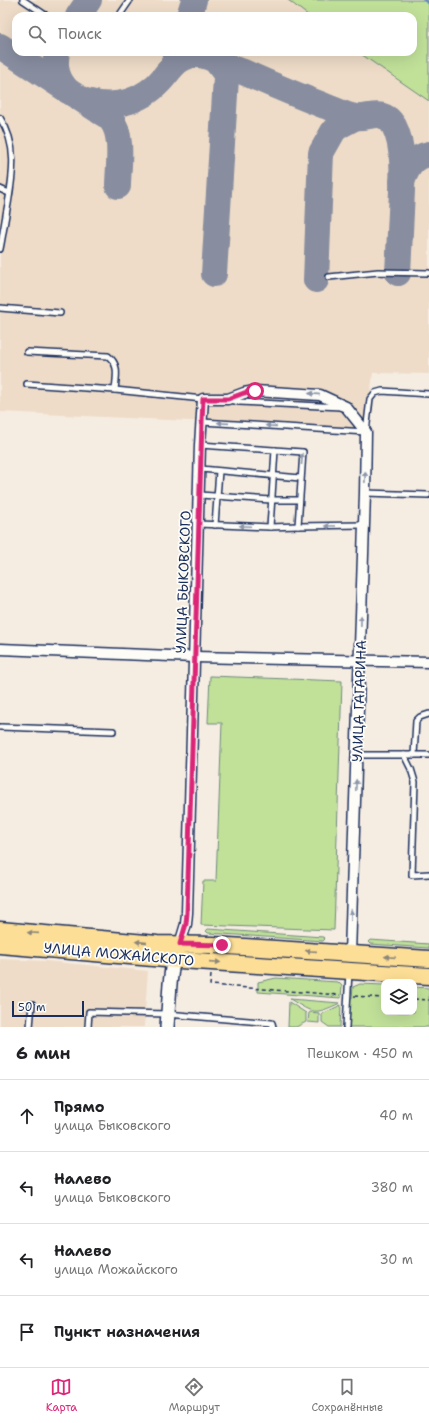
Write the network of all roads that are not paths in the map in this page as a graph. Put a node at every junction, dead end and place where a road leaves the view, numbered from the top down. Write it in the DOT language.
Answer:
graph roads {
  1 [pos="23,0"];
  2 [pos="130,0"];
  3 [pos="41,12"];
  4 [pos="122,12"];
  5 [pos="0,118"];
  6 [pos="0,189"];
  7 [pos="9,193"];
  8 [pos="0,249"];
  9 [pos="429,273"];
  10 [pos="329,277"];
  11 [pos="0,308"];
  12 [pos="60,313"];
  13 [pos="26,352"];
  14 [pos="27,384"];
  15 [pos="115,390"];
  16 [pos="429,394"];
  17 [pos="203,399"];
  18 [pos="202,422"];
  19 [pos="366,432"];
  20 [pos="200,445"];
  21 [pos="275,450"];
  22 [pos="200,469"];
  23 [pos="219,471"];
  24 [pos="300,478"];
  25 [pos="365,493"];
  26 [pos="200,494"];
  27 [pos="217,496"];
  28 [pos="428,496"];
  29 [pos="271,500"];
  30 [pos="299,500"];
  31 [pos="198,524"];
  32 [pos="215,525"];
  33 [pos="363,525"];
  34 [pos="298,526"];
  35 [pos="270,527"];
  36 [pos="0,649"];
  37 [pos="195,657"];
  38 [pos="360,660"];
  39 [pos="429,662"];
  40 [pos="429,714"];
  41 [pos="0,727"];
  42 [pos="113,731"];
  43 [pos="429,754"];
  44 [pos="357,755"];
  45 [pos="404,755"];
  46 [pos="414,755"];
  47 [pos="429,874"];
  48 [pos="0,930"];
  49 [pos="0,945"];
  50 [pos="178,951"];
  51 [pos="350,954"];
  52 [pos="429,959"];
  53 [pos="349,971"];
  54 [pos="429,976"];
  55 [pos="32,1004"];
  56 [pos="167,1021"];
  57 [pos="30,1027"];
  58 [pos="88,1027"];
  59 [pos="273,1027"];
  60 [pos="346,1027"];
  1 -- 3 [label="lane"];
  2 -- 4 [label="lane"];
  5 -- 7 [label="lane"];
  6 -- 7 [label="lane"];
  7 -- 8 [label="lane"];
  9 -- 10 [label="lane"];
  11 -- 12 [label="lane"];
  13 -- 15 [label="lane"];
  14 -- 15 [label="lane"];
  15 -- 17 [label="lane"];
  16 -- 19 [label="lane"];
  17 -- 18 [label="street, УЛИЦА БЫКОВСКОГО"];
  19 -- 17 [label="street, one-way"];
  19 -- 18 [label="lane, one-way"];
  18 -- 20 [label="street, УЛИЦА БЫКОВСКОГО"];
  25 -- 19 [label="street, УЛИЦА ГАГАРИНА, one-way"];
  20 -- 21 [label="lane"];
  20 -- 22 [label="street, УЛИЦА БЫКОВСКОГО"];
  24 -- 21 [label="lane, one-way"];
  21 -- 29 [label="lane"];
  22 -- 23 [label="lane"];
  22 -- 26 [label="street, УЛИЦА БЫКОВСКОГО"];
  23 -- 24 [label="lane"];
  23 -- 27 [label="lane"];
  24 -- 30 [label="lane"];
  25 -- 28 [label="lane"];
  25 -- 33 [label="street, УЛИЦА ГАГАРИНА"];
  26 -- 27 [label="lane"];
  26 -- 31 [label="street, УЛИЦА БЫКОВСКОГО"];
  27 -- 29 [label="lane"];
  27 -- 32 [label="lane"];
  29 -- 30 [label="lane"];
  29 -- 35 [label="lane"];
  30 -- 34 [label="lane"];
  31 -- 32 [label="lane"];
  31 -- 37 [label="street, УЛИЦА БЫКОВСКОГО"];
  35 -- 32 [label="lane, one-way"];
  33 -- 34 [label="lane, one-way"];
  38 -- 33 [label="street, УЛИЦА ГАГАРИНА, one-way"];
  34 -- 35 [label="lane"];
  36 -- 37 [label="street"];
  37 -- 38 [label="street"];
  37 -- 50 [label="street, УЛИЦА БЫКОВСКОГО"];
  38 -- 39 [label="street"];
  38 -- 44 [label="street, УЛИЦА ГАГАРИНА"];
  40 -- 46 [label="lane"];
  41 -- 42 [label="lane"];
  43 -- 46 [label="lane"];
  44 -- 45 [label="lane"];
  51 -- 44 [label="street, УЛИЦА ГАГАРИНА, one-way"];
  45 -- 46 [label="lane"];
  45 -- 47 [label="lane"];
  50 -- 48 [label="main road, УЛИЦА МОЖАЙСКОГО, one-way"];
  49 -- 50 [label="main road, УЛИЦА МОЖАЙСКОГО"];
  51 -- 50 [label="main road, УЛИЦА МОЖАЙСКОГО, one-way"];
  50 -- 53 [label="main road, УЛИЦА МОЖАЙСКОГО, one-way"];
  50 -- 56 [label="street"];
  52 -- 51 [label="main road, УЛИЦА МОЖАЙСКОГО, one-way"];
  51 -- 53 [label="main road, УЛИЦА ГАГАРИНА"];
  53 -- 54 [label="main road, УЛИЦА МОЖАЙСКОГО"];
  53 -- 60 [label="lane"];
  55 -- 57 [label="lane"];
  56 -- 58 [label="lane"];
  56 -- 59 [label="lane"];
}
